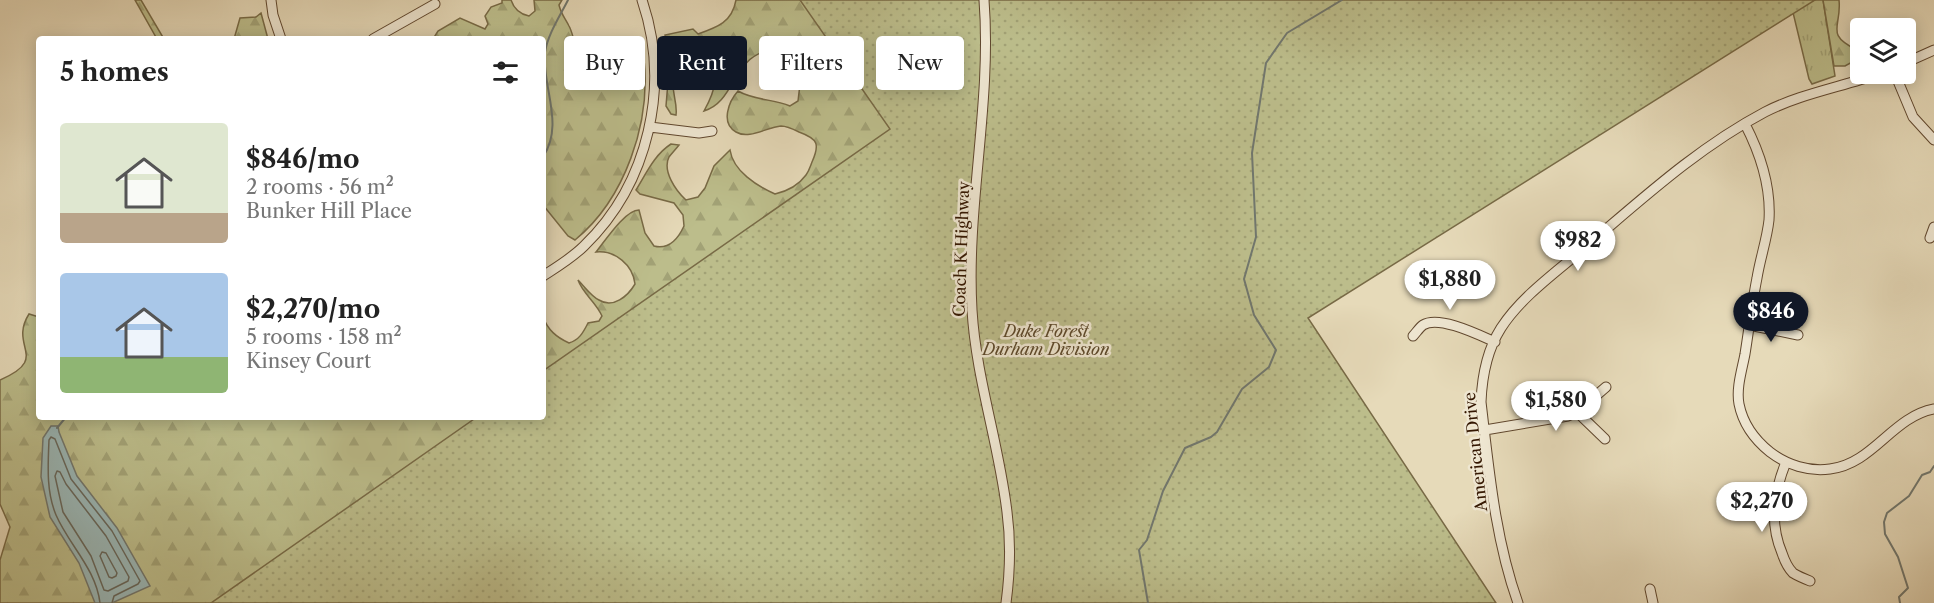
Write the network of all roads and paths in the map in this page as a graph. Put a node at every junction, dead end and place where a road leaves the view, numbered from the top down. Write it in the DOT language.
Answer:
graph roads {
  1 [pos="271,0"];
  2 [pos="642,0"];
  3 [pos="984,0"];
  4 [pos="435,4"];
  5 [pos="280,36"];
  6 [pos="378,36"];
  7 [pos="1934,50"];
  8 [pos="1916,58"];
  9 [pos="1850,83"];
  10 [pos="1899,84"];
  11 [pos="1745,124"];
  12 [pos="650,127"];
  13 [pos="711,131"];
  14 [pos="1934,140"];
  15 [pos="1934,227"];
  16 [pos="1930,238"];
  17 [pos="546,274"];
  18 [pos="1749,325"];
  19 [pos="1798,335"];
  20 [pos="1413,336"];
  21 [pos="1494,342"];
  22 [pos="1606,387"];
  23 [pos="1934,409"];
  24 [pos="1577,412"];
  25 [pos="1485,430"];
  26 [pos="1605,440"];
  27 [pos="1786,462"];
  28 [pos="1810,581"];
  29 [pos="1650,589"];
  30 [pos="1006,603"];
  31 [pos="1518,603"];
  32 [pos="1653,603"];
  1 -- 5 [label="street"];
  2 -- 12 [label="street"];
  3 -- 30 [label="street, Coach K Highway"];
  4 -- 6 [label="street"];
  7 -- 8 [label="street"];
  9 -- 11 [label="street, American Drive"];
  10 -- 14 [label="street"];
  11 -- 18 [label="street"];
  11 -- 21 [label="street, American Drive"];
  12 -- 13 [label="street"];
  12 -- 17 [label="street"];
  15 -- 16 [label="street"];
  18 -- 19 [label="street"];
  18 -- 27 [label="street"];
  20 -- 21 [label="street"];
  21 -- 25 [label="street, American Drive"];
  22 -- 24 [label="street"];
  23 -- 27 [label="street"];
  24 -- 25 [label="street"];
  24 -- 26 [label="street"];
  25 -- 31 [label="street, American Drive"];
  27 -- 28 [label="street"];
  29 -- 32 [label="street"];
}
